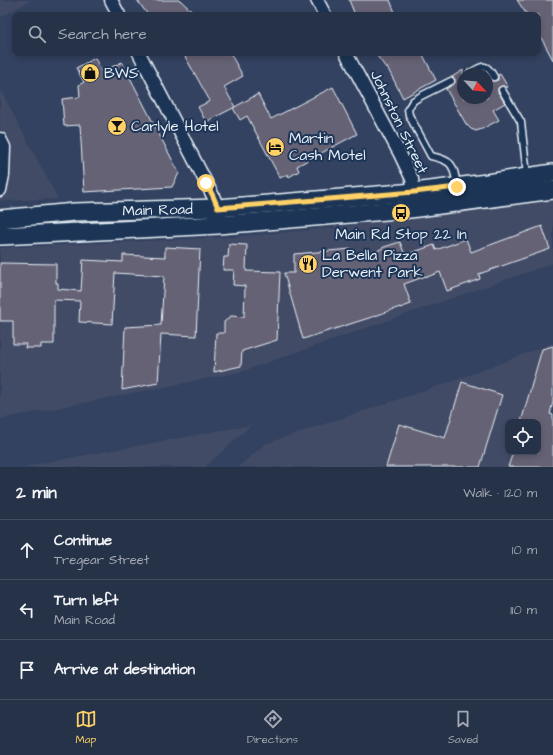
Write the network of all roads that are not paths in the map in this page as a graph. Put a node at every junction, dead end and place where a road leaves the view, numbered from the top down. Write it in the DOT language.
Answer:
graph roads {
  1 [pos="110,0"];
  2 [pos="317,0"];
  3 [pos="117,12"];
  4 [pos="323,12"];
  5 [pos="140,56"];
  6 [pos="348,56"];
  7 [pos="451,82"];
  8 [pos="502,90"];
  9 [pos="0,139"];
  10 [pos="553,173"];
  11 [pos="527,177"];
  12 [pos="457,187"];
  13 [pos="0,190"];
  14 [pos="553,190"];
  15 [pos="415,200"];
  16 [pos="218,208"];
  17 [pos="0,211"];
  18 [pos="0,219"];
  19 [pos="218,224"];
  20 [pos="0,236"];
  1 -- 3 [label="street"];
  2 -- 4 [label="street"];
  5 -- 16 [label="street"];
  6 -- 15 [label="street, Johnston Street"];
  7 -- 12 [label="lane"];
  8 -- 11 [label="lane"];
  9 -- 13 [label="street"];
  10 -- 11 [label="main road, Main Road"];
  11 -- 12 [label="main road, Main Road"];
  12 -- 15 [label="main road, Main Road"];
  14 -- 15 [label="main road, Main Road"];
  15 -- 16 [label="main road, Main Road"];
  15 -- 19 [label="main road, Main Road"];
  16 -- 18 [label="main road, Main Road"];
  16 -- 19 [label="street"];
  17 -- 18 [label="street"];
  18 -- 20 [label="street"];
  19 -- 20 [label="main road, Main Road"];
}
